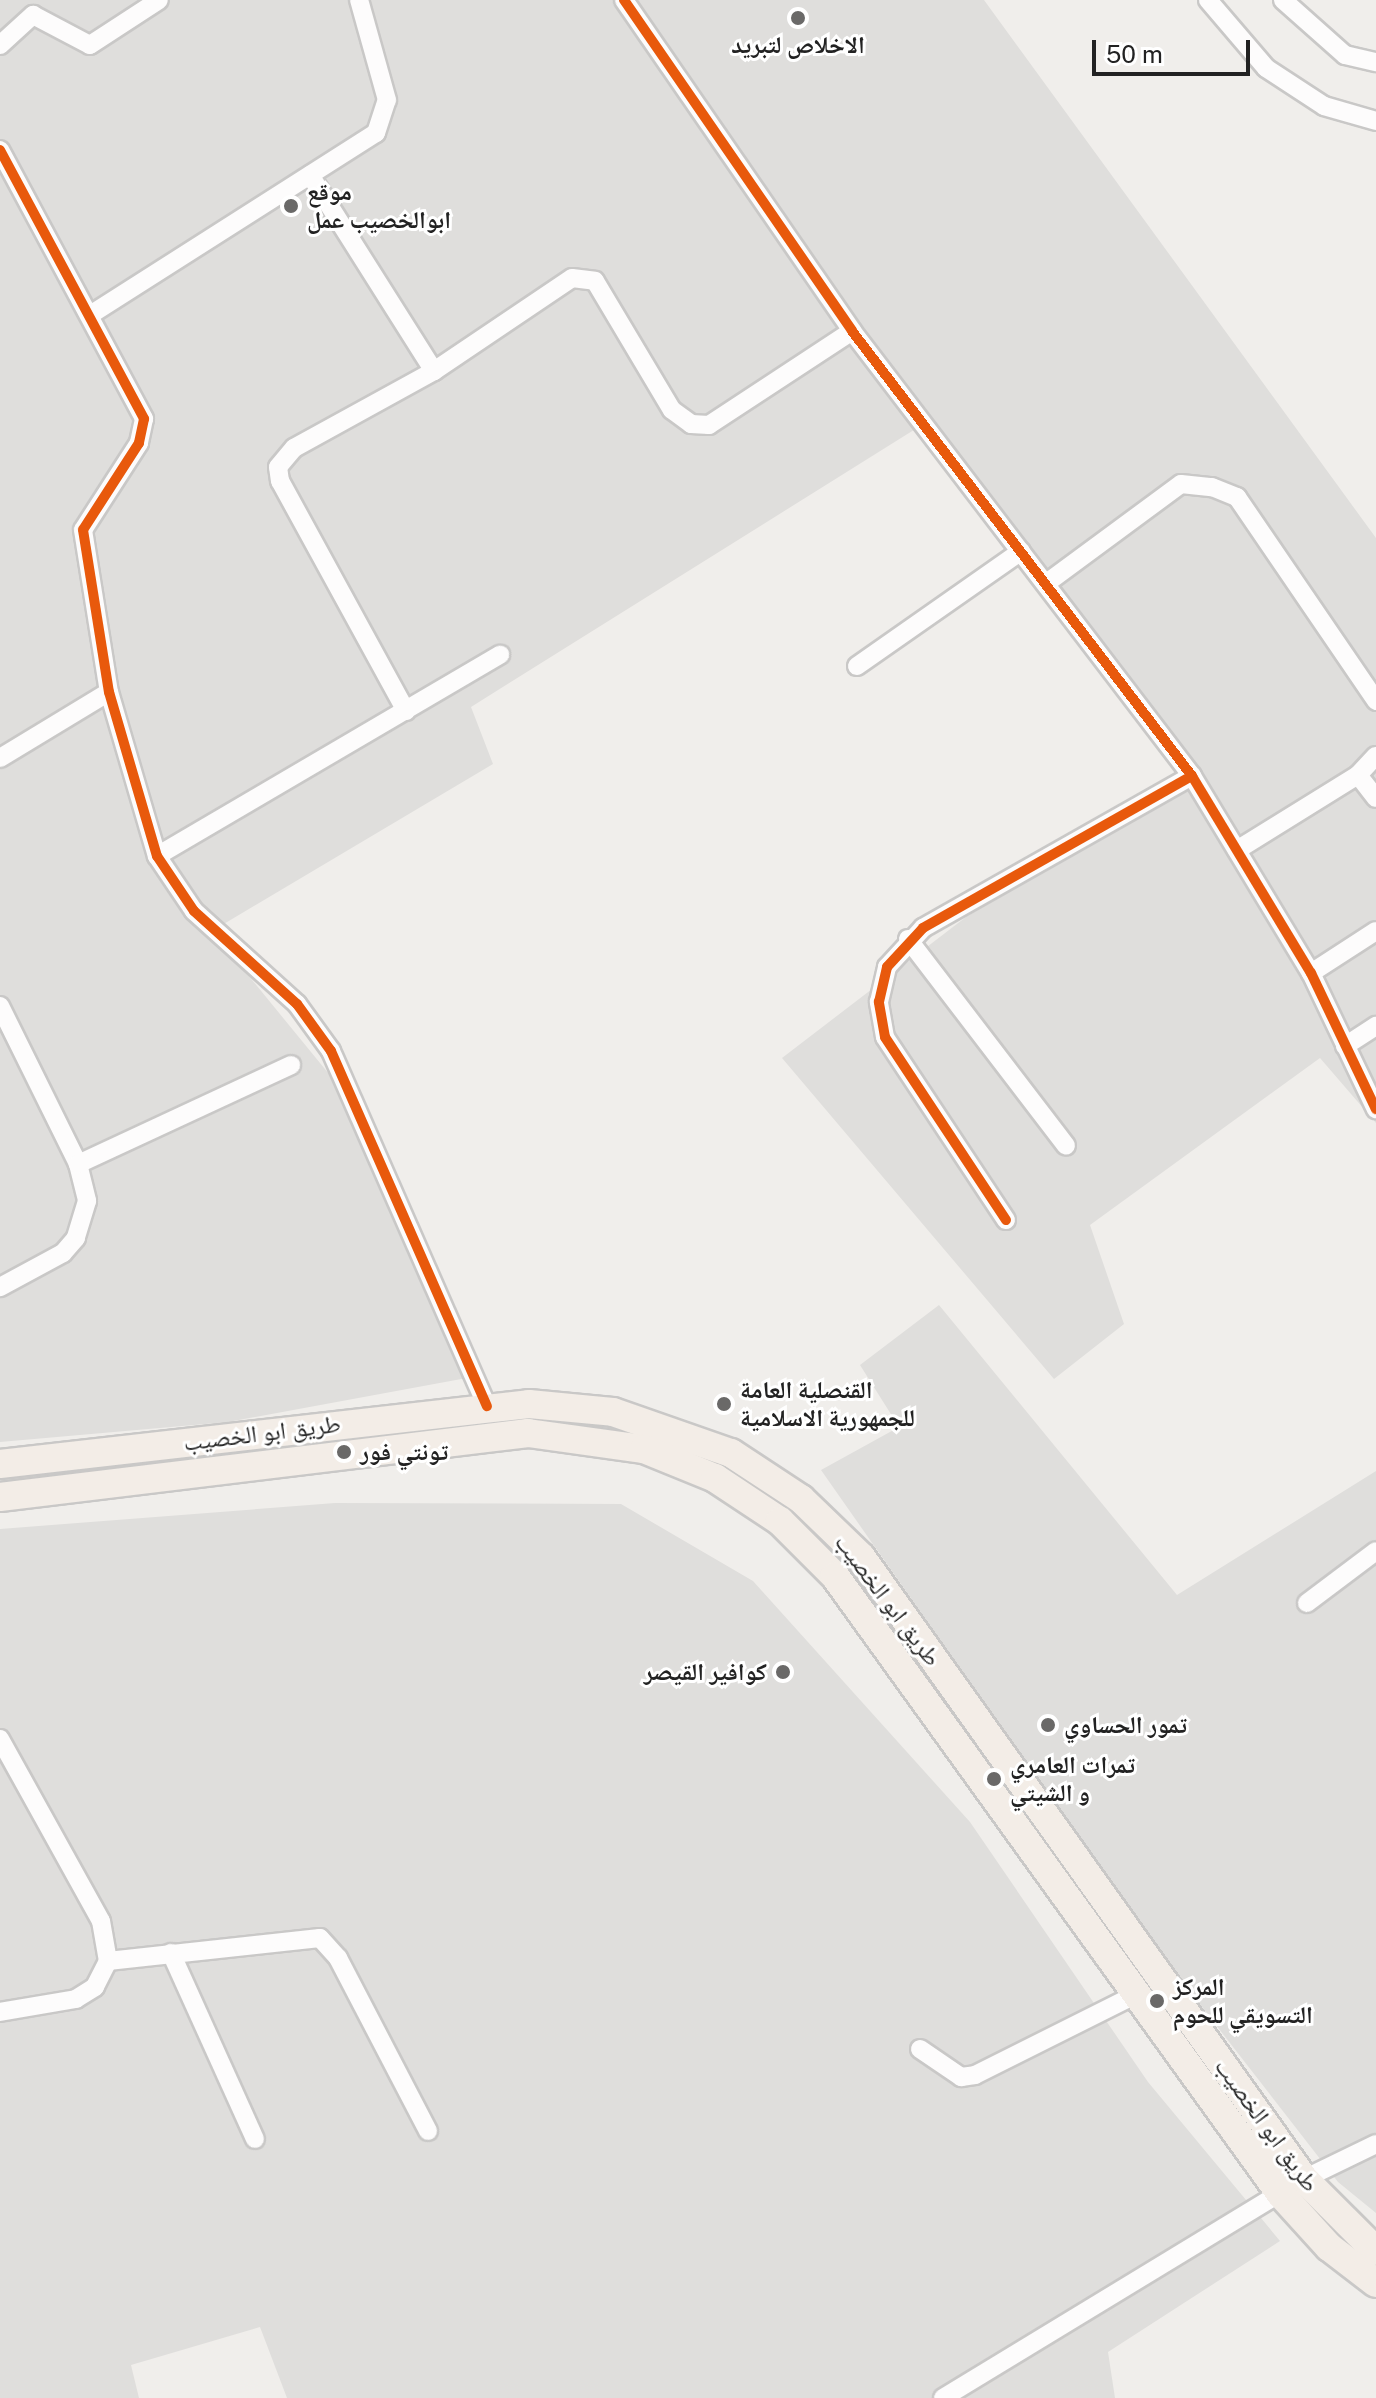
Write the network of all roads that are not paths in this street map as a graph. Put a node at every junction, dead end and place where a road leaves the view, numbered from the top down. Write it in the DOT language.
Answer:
graph roads {
  1 [pos="159,0"];
  2 [pos="359,0"];
  3 [pos="624,0"];
  4 [pos="1208,0"];
  5 [pos="1283,0"];
  6 [pos="0,45"];
  7 [pos="1376,62"];
  8 [pos="1376,121"];
  9 [pos="0,150"];
  10 [pos="310,175"];
  11 [pos="90,315"];
  12 [pos="852,331"];
  13 [pos="434,371"];
  14 [pos="1021,551"];
  15 [pos="1048,582"];
  16 [pos="500,655"];
  17 [pos="857,666"];
  18 [pos="109,692"];
  19 [pos="1376,701"];
  20 [pos="406,711"];
  21 [pos="1376,756"];
  22 [pos="0,758"];
  23 [pos="1358,775"];
  24 [pos="1192,776"];
  25 [pos="1376,798"];
  26 [pos="1237,850"];
  27 [pos="157,856"];
  28 [pos="1376,931"];
  29 [pos="908,939"];
  30 [pos="1311,973"];
  31 [pos="0,1007"];
  32 [pos="1376,1026"];
  33 [pos="1345,1046"];
  34 [pos="291,1065"];
  35 [pos="1376,1109"];
  36 [pos="1066,1146"];
  37 [pos="78,1164"];
  38 [pos="1006,1220"];
  39 [pos="0,1287"];
  40 [pos="487,1406"];
  41 [pos="38,1459"];
  42 [pos="0,1464"];
  43 [pos="44,1492"];
  44 [pos="0,1497"];
  45 [pos="1376,1551"];
  46 [pos="1307,1603"];
  47 [pos="0,1739"];
  48 [pos="171,1953"];
  49 [pos="108,1961"];
  50 [pos="1137,1994"];
  51 [pos="0,2012"];
  52 [pos="920,2049"];
  53 [pos="428,2131"];
  54 [pos="255,2139"];
  55 [pos="1376,2144"];
  56 [pos="1292,2186"];
  57 [pos="1376,2251"];
  58 [pos="1376,2283"];
  59 [pos="943,2398"];
  1 -- 6 [label="street"];
  2 -- 10 [label="street"];
  3 -- 12 [label="street"];
  4 -- 8 [label="street"];
  5 -- 7 [label="street"];
  9 -- 11 [label="street"];
  10 -- 11 [label="street"];
  10 -- 13 [label="street"];
  11 -- 18 [label="street"];
  12 -- 13 [label="street"];
  12 -- 14 [label="street"];
  13 -- 20 [label="street"];
  14 -- 15 [label="street"];
  14 -- 17 [label="street"];
  15 -- 19 [label="street"];
  15 -- 24 [label="street"];
  16 -- 20 [label="street"];
  18 -- 22 [label="street"];
  18 -- 27 [label="street"];
  20 -- 27 [label="street"];
  21 -- 23 [label="street"];
  23 -- 25 [label="street"];
  23 -- 26 [label="street"];
  24 -- 26 [label="street"];
  24 -- 29 [label="street"];
  26 -- 30 [label="street"];
  27 -- 40 [label="street"];
  28 -- 30 [label="street"];
  29 -- 36 [label="street"];
  29 -- 38 [label="street"];
  30 -- 33 [label="street"];
  31 -- 37 [label="street"];
  32 -- 33 [label="street"];
  33 -- 35 [label="street"];
  34 -- 37 [label="street"];
  37 -- 39 [label="street"];
  40 -- 41 [label="main road, طريق ابو الخصيب"];
  40 -- 56 [label="main road, طريق ابو الخصيب"];
  41 -- 42 [label="main road, طريق ابو الخصيب"];
  41 -- 43 [label="main road"];
  43 -- 44 [label="main road, طريق ابو الخصيب"];
  43 -- 50 [label="main road, طريق ابو الخصيب"];
  45 -- 46 [label="street"];
  47 -- 49 [label="street"];
  48 -- 49 [label="street"];
  48 -- 53 [label="street"];
  48 -- 54 [label="street"];
  49 -- 51 [label="street"];
  50 -- 52 [label="street"];
  50 -- 56 [label="main road, طريق ابو الخصيب"];
  55 -- 56 [label="street"];
  56 -- 57 [label="main road, طريق ابو الخصيب"];
  56 -- 58 [label="main road, طريق ابو الخصيب"];
  56 -- 59 [label="street"];
}
